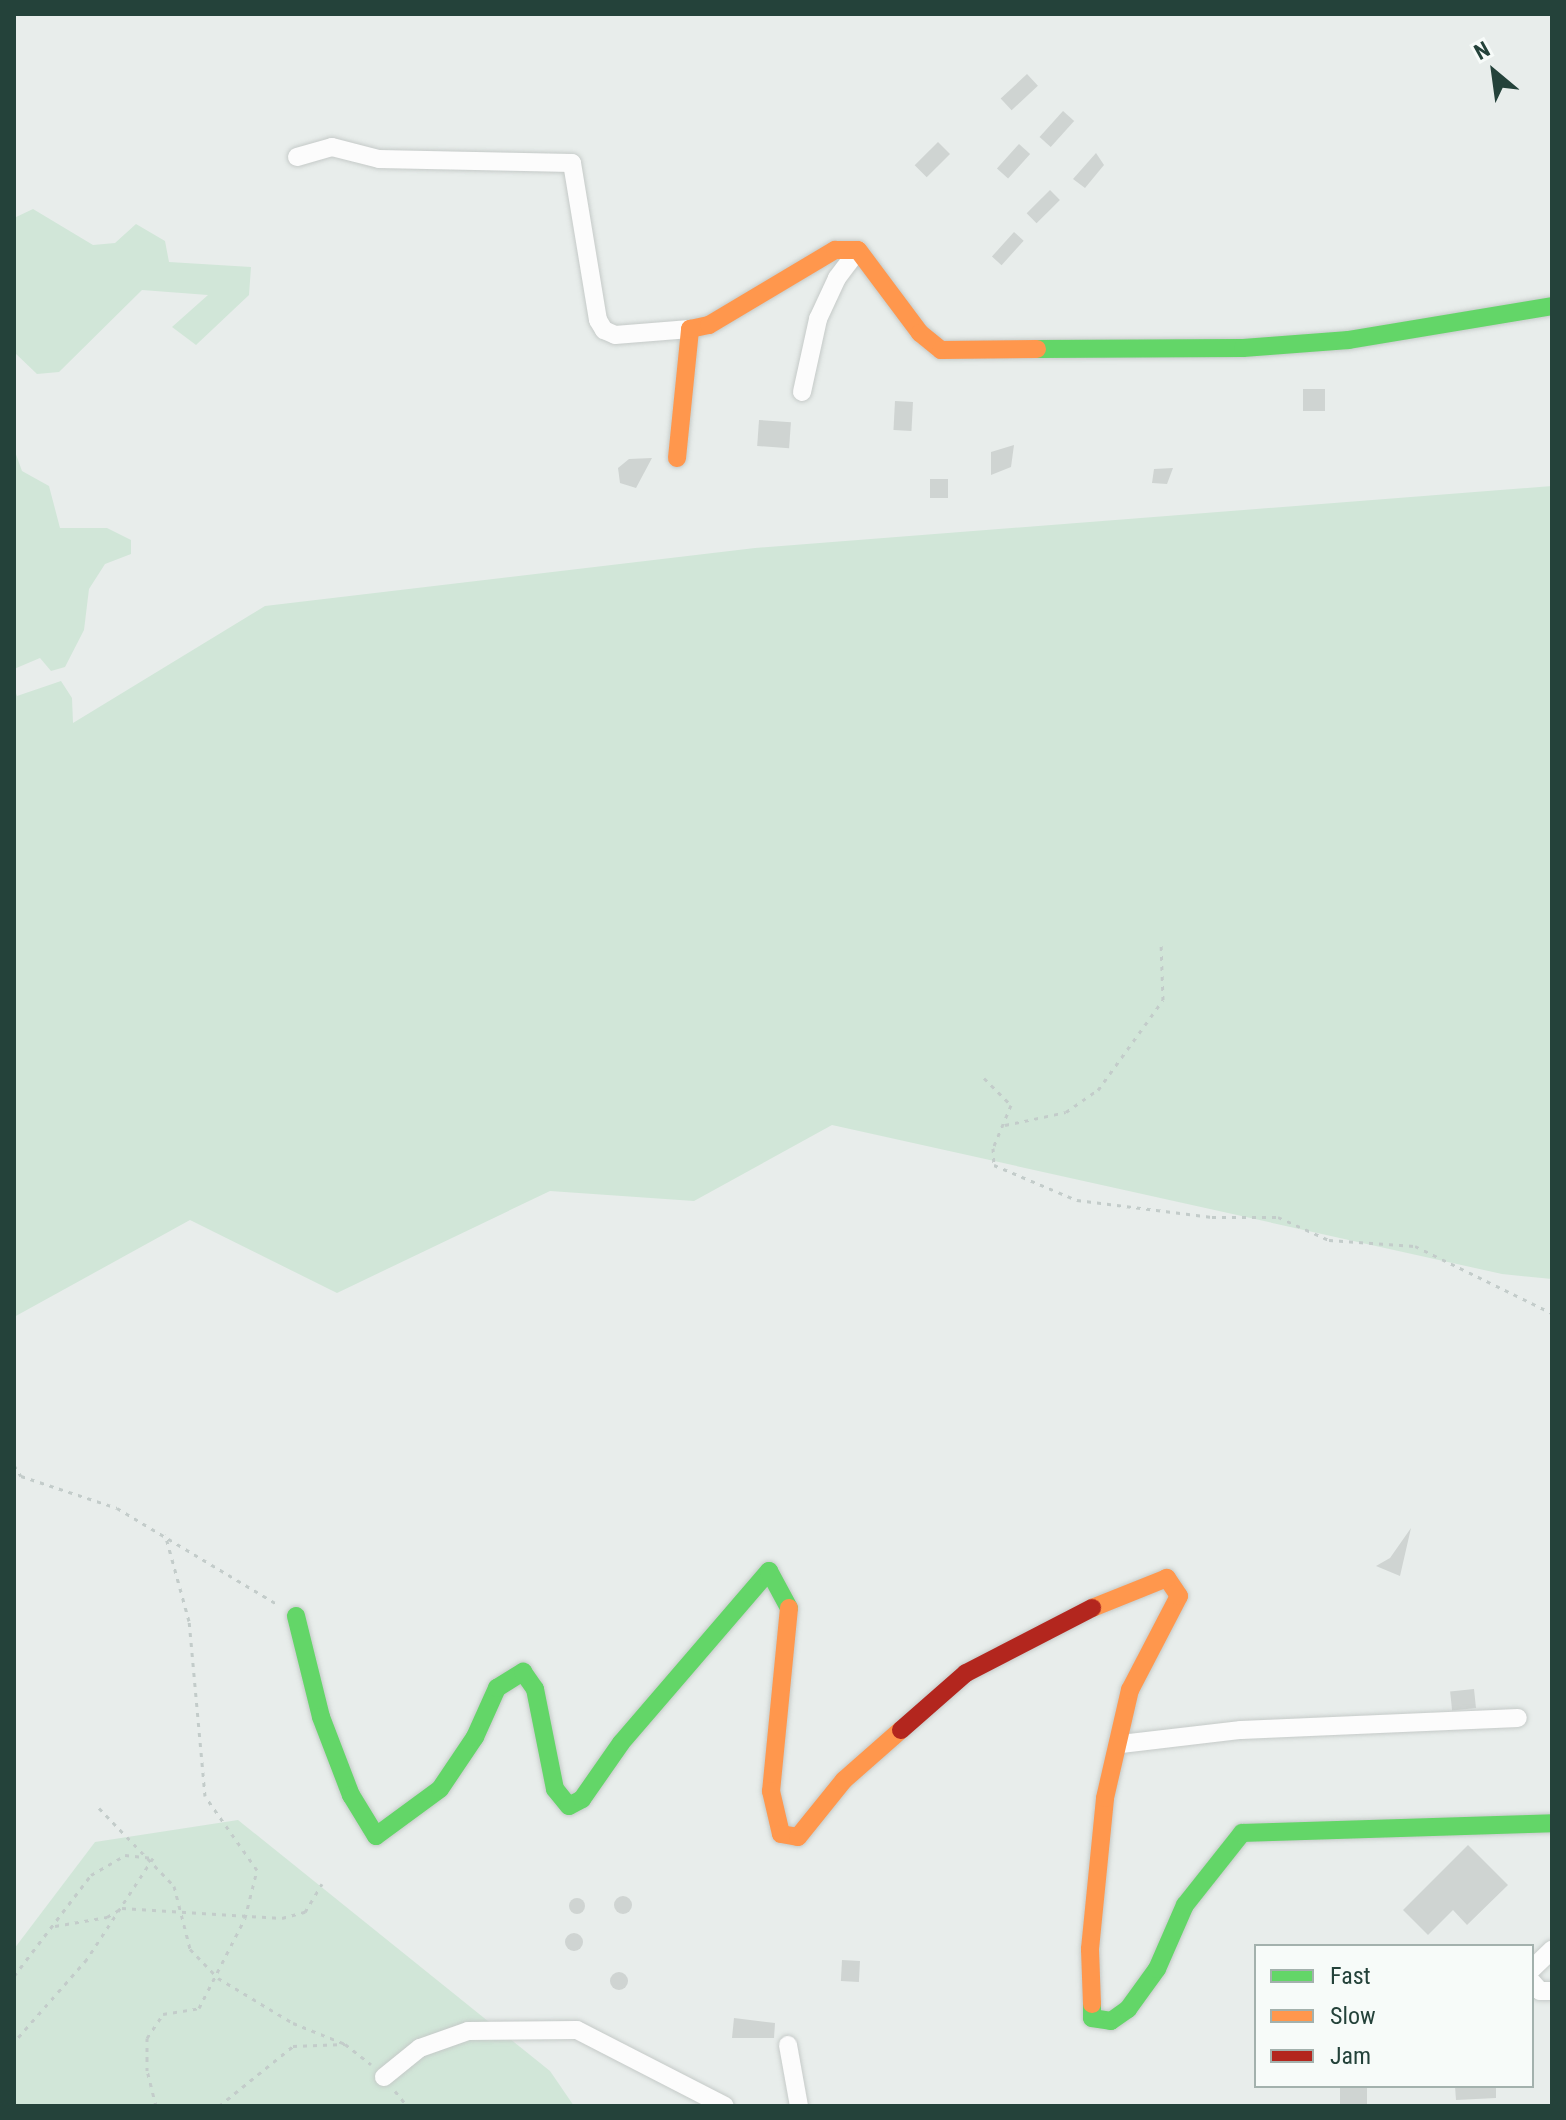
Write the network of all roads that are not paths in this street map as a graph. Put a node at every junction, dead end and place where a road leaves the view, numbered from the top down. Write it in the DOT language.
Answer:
graph roads {
  1 [pos="297,157"];
  2 [pos="858,250"];
  3 [pos="1552,306"];
  4 [pos="690,329"];
  5 [pos="802,392"];
  6 [pos="677,458"];
  7 [pos="296,1616"];
  8 [pos="1518,1718"];
  9 [pos="1121,1744"];
  10 [pos="1552,1823"];
  11 [pos="1552,1950"];
  12 [pos="1534,1967"];
  13 [pos="1534,1984"];
  14 [pos="1552,1991"];
  15 [pos="788,2045"];
  16 [pos="384,2077"];
  17 [pos="725,2106"];
  18 [pos="799,2106"];
  1 -- 4 [label="street"];
  2 -- 3 [label="street"];
  2 -- 4 [label="street"];
  2 -- 5 [label="street"];
  4 -- 6 [label="street"];
  7 -- 9 [label="street"];
  8 -- 9 [label="street"];
  9 -- 10 [label="street"];
  11 -- 12 [label="street"];
  13 -- 14 [label="street"];
  15 -- 18 [label="street"];
  16 -- 17 [label="street"];
}
